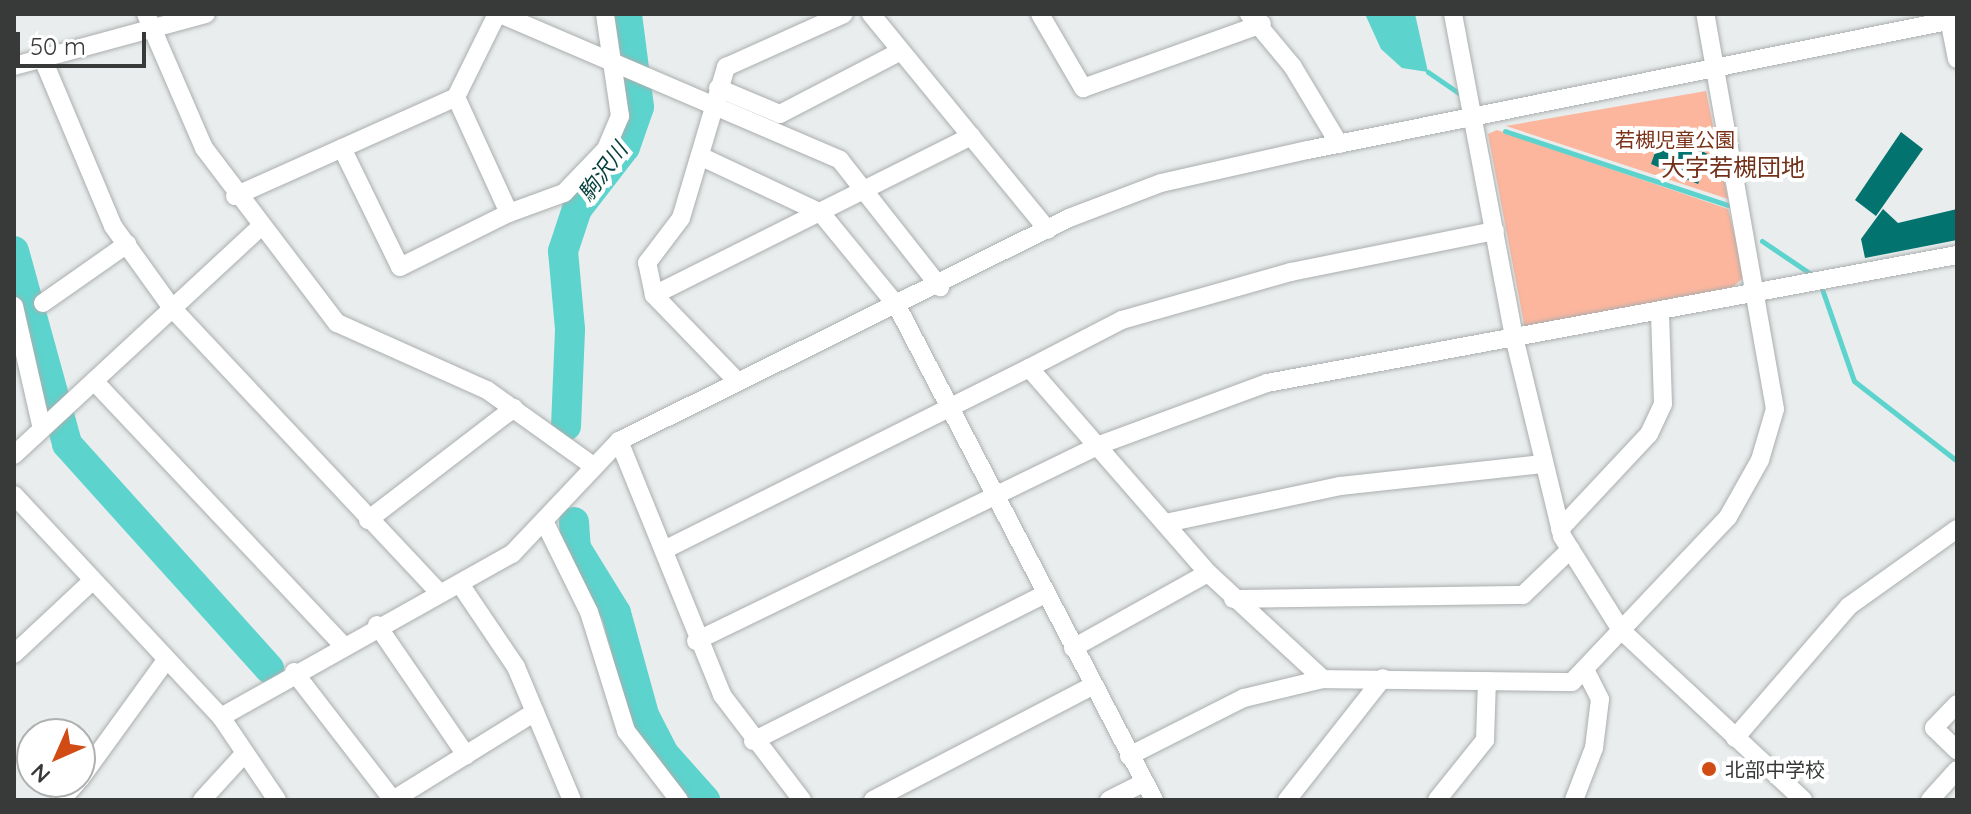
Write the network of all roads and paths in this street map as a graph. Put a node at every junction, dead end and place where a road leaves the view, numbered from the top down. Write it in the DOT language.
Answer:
graph roads {
  1 [pos="206,14"];
  2 [pos="498,14"];
  3 [pos="605,14"];
  4 [pos="844,14"];
  5 [pos="871,14"];
  6 [pos="1040,14"];
  7 [pos="1453,14"];
  8 [pos="1705,14"];
  9 [pos="1952,18"];
  10 [pos="1256,19"];
  11 [pos="150,21"];
  12 [pos="901,51"];
  13 [pos="42,57"];
  14 [pos="1957,59"];
  15 [pos="619,63"];
  16 [pos="14,66"];
  17 [pos="1715,67"];
  18 [pos="717,96"];
  19 [pos="456,97"];
  20 [pos="1477,118"];
  21 [pos="971,136"];
  22 [pos="1339,144"];
  23 [pos="342,148"];
  24 [pos="702,157"];
  25 [pos="867,193"];
  26 [pos="235,196"];
  27 [pos="509,213"];
  28 [pos="821,213"];
  29 [pos="261,226"];
  30 [pos="1048,230"];
  31 [pos="1495,231"];
  32 [pos="127,244"];
  33 [pos="1957,255"];
  34 [pos="940,287"];
  35 [pos="1759,294"];
  36 [pos="654,295"];
  37 [pos="43,303"];
  38 [pos="14,306"];
  39 [pos="897,306"];
  40 [pos="172,308"];
  41 [pos="1660,313"];
  42 [pos="1515,341"];
  43 [pos="1029,368"];
  44 [pos="94,381"];
  45 [pos="737,381"];
  46 [pos="949,406"];
  47 [pos="514,408"];
  48 [pos="42,429"];
  49 [pos="619,441"];
  50 [pos="1102,444"];
  51 [pos="14,455"];
  52 [pos="1543,464"];
  53 [pos="593,466"];
  54 [pos="14,495"];
  55 [pos="997,500"];
  56 [pos="368,520"];
  57 [pos="1166,523"];
  58 [pos="546,525"];
  59 [pos="1560,529"];
  60 [pos="1957,529"];
  61 [pos="666,549"];
  62 [pos="1571,549"];
  63 [pos="1208,573"];
  64 [pos="93,580"];
  65 [pos="460,584"];
  66 [pos="439,592"];
  67 [pos="1045,594"];
  68 [pos="1233,599"];
  69 [pos="377,625"];
  70 [pos="1621,630"];
  71 [pos="696,641"];
  72 [pos="342,644"];
  73 [pos="1073,648"];
  74 [pos="14,654"];
  75 [pos="167,659"];
  76 [pos="294,672"];
  77 [pos="1587,673"];
  78 [pos="1383,678"];
  79 [pos="1323,679"];
  80 [pos="1487,681"];
  81 [pos="1092,686"];
  82 [pos="1957,704"];
  83 [pos="535,712"];
  84 [pos="221,717"];
  85 [pos="1735,738"];
  86 [pos="753,741"];
  87 [pos="1957,750"];
  88 [pos="244,754"];
  89 [pos="466,755"];
  90 [pos="96,756"];
  91 [pos="1129,756"];
  92 [pos="1957,770"];
  93 [pos="1145,782"];
  94 [pos="202,800"];
  95 [pos="277,800"];
  96 [pos="572,800"];
  97 [pos="679,800"];
  98 [pos="802,800"];
  99 [pos="873,800"];
  100 [pos="1109,800"];
  101 [pos="1154,800"];
  102 [pos="1287,800"];
  103 [pos="1437,800"];
  104 [pos="1574,800"];
  105 [pos="1803,800"];
  106 [pos="1930,800"];
  1 -- 11 [label="street"];
  2 -- 15 [label="street"];
  2 -- 19 [label="street"];
  3 -- 15 [label="street"];
  4 -- 18 [label="street"];
  5 -- 12 [label="street"];
  6 -- 10 [label="street"];
  7 -- 20 [label="street"];
  8 -- 17 [label="street"];
  9 -- 14 [label="street"];
  9 -- 17 [label="street"];
  10 -- 22 [label="street"];
  11 -- 13 [label="street"];
  11 -- 26 [label="street"];
  12 -- 18 [label="street"];
  12 -- 21 [label="street"];
  13 -- 16 [label="street"];
  13 -- 32 [label="street"];
  15 -- 18 [label="street"];
  15 -- 27 [label="street"];
  17 -- 20 [label="street"];
  17 -- 35 [label="street"];
  18 -- 24 [label="street"];
  18 -- 25 [label="street"];
  19 -- 23 [label="street"];
  19 -- 27 [label="street"];
  20 -- 22 [label="street"];
  20 -- 31 [label="street"];
  21 -- 25 [label="street"];
  21 -- 30 [label="street"];
  22 -- 30 [label="street"];
  23 -- 26 [label="street"];
  23 -- 27 [label="street"];
  24 -- 28 [label="street"];
  24 -- 36 [label="street"];
  25 -- 28 [label="street"];
  25 -- 34 [label="street"];
  26 -- 29 [label="street"];
  28 -- 36 [label="street"];
  28 -- 39 [label="street"];
  29 -- 40 [label="street"];
  29 -- 47 [label="street"];
  30 -- 34 [label="street"];
  31 -- 42 [label="street"];
  31 -- 43 [label="street"];
  32 -- 37 [label="street"];
  32 -- 40 [label="street"];
  33 -- 35 [label="street"];
  34 -- 39 [label="street"];
  35 -- 41 [label="street"];
  35 -- 70 [label="street"];
  36 -- 45 [label="street"];
  38 -- 48 [label="street"];
  39 -- 45 [label="street"];
  39 -- 46 [label="street"];
  40 -- 44 [label="street"];
  40 -- 56 [label="street"];
  41 -- 42 [label="street"];
  41 -- 59 [label="street"];
  42 -- 50 [label="street"];
  42 -- 52 [label="street"];
  43 -- 46 [label="street"];
  43 -- 50 [label="street"];
  44 -- 48 [label="street"];
  44 -- 72 [label="street"];
  45 -- 49 [label="street"];
  46 -- 55 [label="street"];
  46 -- 61 [label="street"];
  47 -- 53 [label="street"];
  47 -- 56 [label="street"];
  48 -- 51 [label="street"];
  49 -- 53 [label="street"];
  49 -- 61 [label="street"];
  50 -- 55 [label="street"];
  50 -- 57 [label="street"];
  52 -- 57 [label="street"];
  52 -- 59 [label="street"];
  53 -- 58 [label="street"];
  54 -- 64 [label="street"];
  55 -- 67 [label="street"];
  55 -- 71 [label="street"];
  56 -- 66 [label="street"];
  57 -- 63 [label="street"];
  58 -- 65 [label="street"];
  58 -- 97 [label="street"];
  59 -- 62 [label="street"];
  60 -- 85 [label="street"];
  61 -- 71 [label="street"];
  62 -- 68 [label="street"];
  62 -- 70 [label="street"];
  63 -- 68 [label="street"];
  63 -- 73 [label="street"];
  64 -- 74 [label="street"];
  64 -- 75 [label="street"];
  65 -- 66 [label="street"];
  65 -- 83 [label="street"];
  66 -- 69 [label="street"];
  67 -- 73 [label="street"];
  67 -- 86 [label="street"];
  68 -- 79 [label="street"];
  69 -- 72 [label="street"];
  69 -- 89 [label="street"];
  70 -- 77 [label="street"];
  70 -- 85 [label="street"];
  71 -- 86 [label="street"];
  72 -- 76 [label="street"];
  73 -- 81 [label="street"];
  75 -- 84 [label="street"];
  75 -- 90 [label="street"];
  76 -- 84 [label="street"];
  76 -- 89 [label="street"];
  77 -- 80 [label="street"];
  77 -- 104 [label="street"];
  78 -- 79 [label="street"];
  78 -- 80 [label="street"];
  78 -- 102 [label="street"];
  79 -- 91 [label="street"];
  80 -- 103 [label="street"];
  81 -- 91 [label="street"];
  81 -- 99 [label="street"];
  82 -- 87 [label="street"];
  83 -- 89 [label="street"];
  83 -- 96 [label="street"];
  84 -- 88 [label="street"];
  85 -- 105 [label="street"];
  86 -- 98 [label="street"];
  88 -- 94 [label="street"];
  88 -- 95 [label="street"];
  91 -- 93 [label="street"];
  92 -- 106 [label="street"];
  93 -- 100 [label="street"];
  93 -- 101 [label="street"];
}
